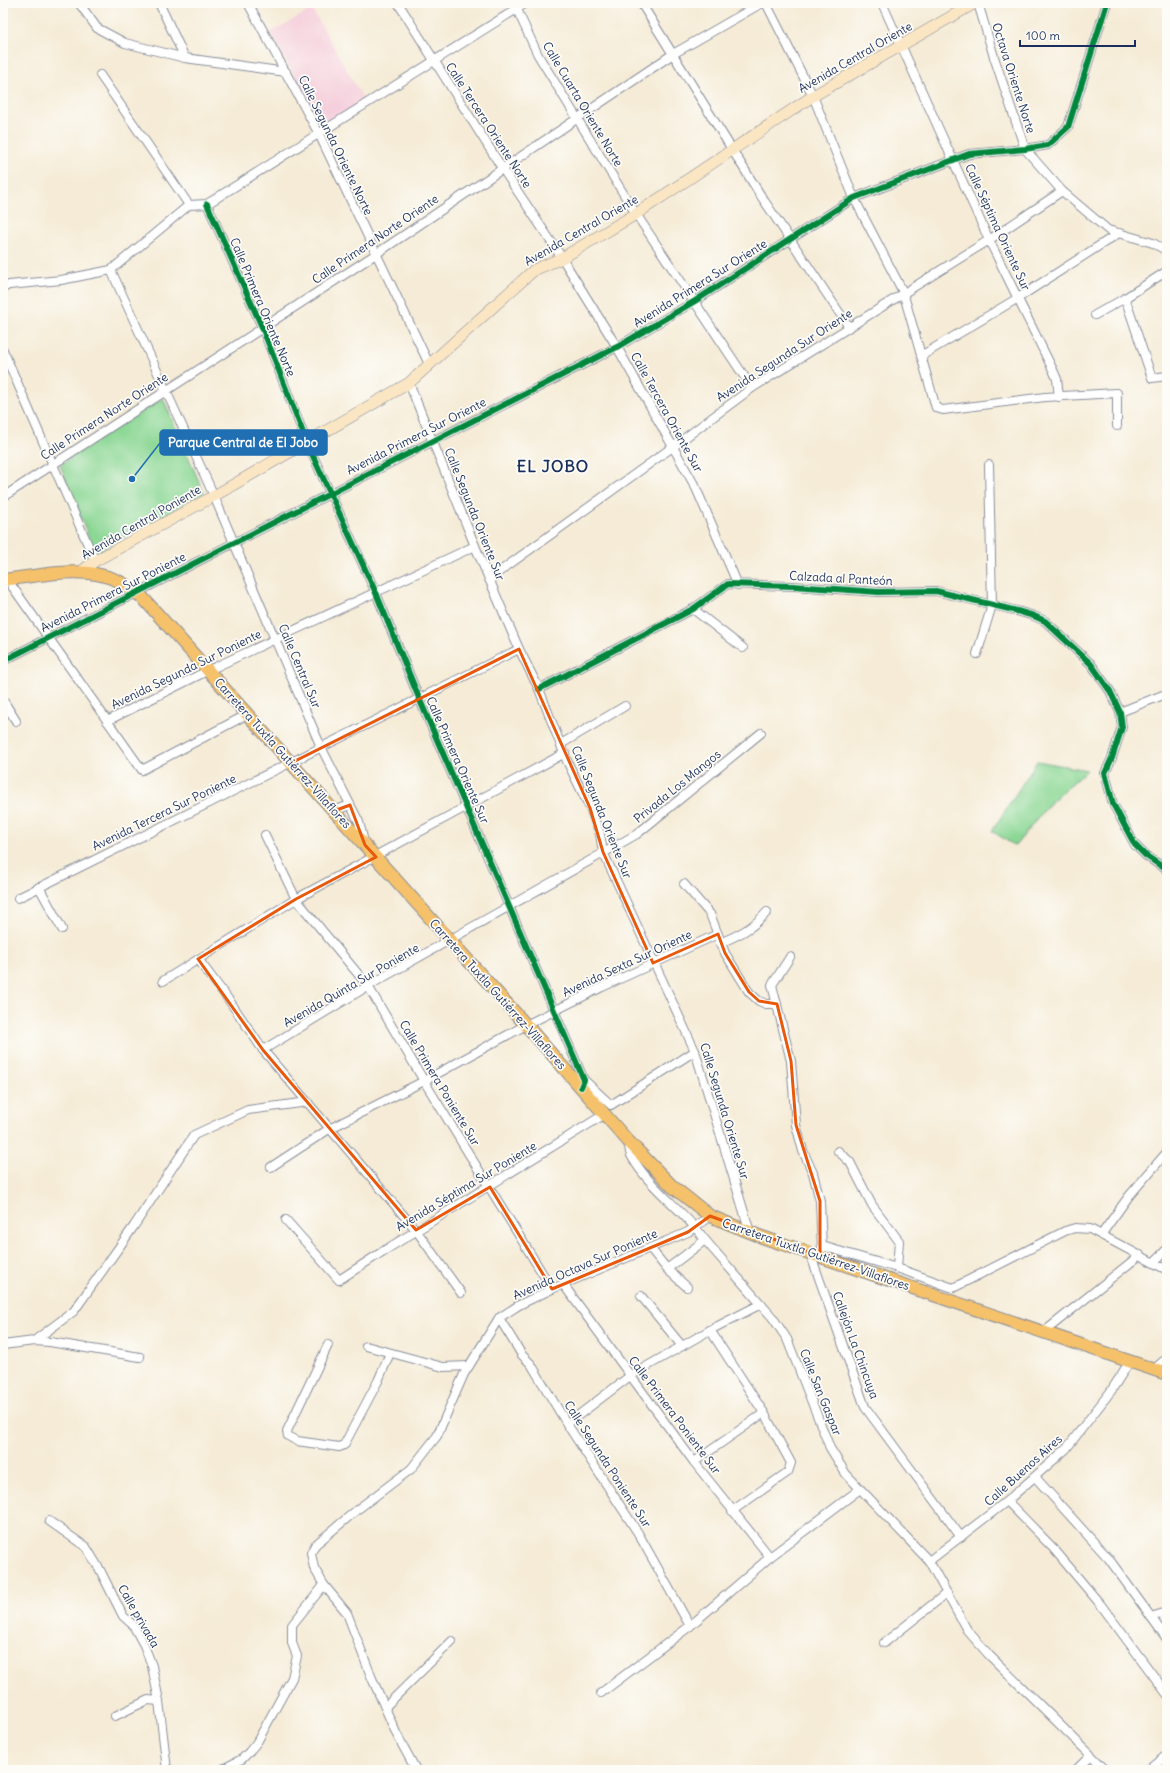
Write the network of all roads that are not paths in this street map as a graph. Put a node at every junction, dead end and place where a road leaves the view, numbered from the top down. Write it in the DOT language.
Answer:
graph roads {
  1 [pos="79,3"];
  2 [pos="159,3"];
  3 [pos="248,3"];
  4 [pos="398,3"];
  5 [pos="526,3"];
  6 [pos="641,3"];
  7 [pos="762,3"];
  8 [pos="766,3"];
  9 [pos="882,3"];
  10 [pos="975,3"];
  11 [pos="978,3"];
  12 [pos="1107,3"];
  13 [pos="516,6"];
  14 [pos="901,46"];
  15 [pos="673,54"];
  16 [pos="185,58"];
  17 [pos="434,61"];
  18 [pos="286,72"];
  19 [pos="100,75"];
  20 [pos="813,96"];
  21 [pos="578,120"];
  22 [pos="319,134"];
  23 [pos="1025,149"];
  24 [pos="733,150"];
  25 [pos="954,159"];
  26 [pos="502,168"];
  27 [pos="1062,191"];
  28 [pos="854,198"];
  29 [pos="207,204"];
  30 [pos="189,205"];
  31 [pos="636,214"];
  32 [pos="1119,233"];
  33 [pos="791,239"];
  34 [pos="989,240"];
  35 [pos="1167,251"];
  36 [pos="376,254"];
  37 [pos="562,258"];
  38 [pos="111,270"];
  39 [pos="1167,271"];
  40 [pos="3,288"];
  41 [pos="903,292"];
  42 [pos="1018,298"];
  43 [pos="1126,298"];
  44 [pos="695,301"];
  45 [pos="1095,315"];
  46 [pos="849,326"];
  47 [pos="262,327"];
  48 [pos="616,347"];
  49 [pos="3,350"];
  50 [pos="921,356"];
  51 [pos="5,364"];
  52 [pos="429,364"];
  53 [pos="1167,376"];
  54 [pos="409,382"];
  55 [pos="752,388"];
  56 [pos="166,390"];
  57 [pos="1059,397"];
  58 [pos="1117,426"];
  59 [pos="432,441"];
  60 [pos="307,442"];
  61 [pos="674,446"];
  62 [pos="53,465"];
  63 [pos="989,465"];
  64 [pos="329,493"];
  65 [pos="214,496"];
  66 [pos="3,497"];
  67 [pos="233,543"];
  68 [pos="475,546"];
  69 [pos="95,561"];
  70 [pos="82,571"];
  71 [pos="489,579"];
  72 [pos="5,580"];
  73 [pos="738,585"];
  74 [pos="136,593"];
  75 [pos="376,593"];
  76 [pos="992,605"];
  77 [pos="693,609"];
  78 [pos="48,637"];
  79 [pos="276,639"];
  80 [pos="743,648"];
  81 [pos="519,649"];
  82 [pos="977,654"];
  83 [pos="3,661"];
  84 [pos="209,670"];
  85 [pos="539,689"];
  86 [pos="1167,695"];
  87 [pos="419,698"];
  88 [pos="3,700"];
  89 [pos="625,706"];
  90 [pos="1120,712"];
  91 [pos="248,714"];
  92 [pos="16,721"];
  93 [pos="107,721"];
  94 [pos="761,733"];
  95 [pos="561,744"];
  96 [pos="321,747"];
  97 [pos="565,753"];
  98 [pos="291,762"];
  99 [pos="350,805"];
  100 [pos="467,806"];
  101 [pos="334,810"];
  102 [pos="265,835"];
  103 [pos="365,845"];
  104 [pos="603,852"];
  105 [pos="376,857"];
  106 [pos="1167,870"];
  107 [pos="684,884"];
  108 [pos="39,887"];
  109 [pos="18,898"];
  110 [pos="296,899"];
  111 [pos="510,908"];
  112 [pos="767,912"];
  113 [pos="62,929"];
  114 [pos="718,934"];
  115 [pos="451,941"];
  116 [pos="720,943"];
  117 [pos="790,957"];
  118 [pos="198,959"];
  119 [pos="653,963"];
  120 [pos="163,981"];
  121 [pos="368,986"];
  122 [pos="777,1004"];
  123 [pos="554,1011"];
  124 [pos="526,1025"];
  125 [pos="263,1050"];
  126 [pos="695,1051"];
  127 [pos="424,1081"];
  128 [pos="582,1083"];
  129 [pos="308,1102"];
  130 [pos="608,1110"];
  131 [pos="329,1129"];
  132 [pos="628,1141"];
  133 [pos="838,1151"];
  134 [pos="1167,1152"];
  135 [pos="271,1167"];
  136 [pos="490,1187"];
  137 [pos="710,1216"];
  138 [pos="286,1220"];
  139 [pos="696,1227"];
  140 [pos="416,1230"];
  141 [pos="750,1232"];
  142 [pos="1101,1235"];
  143 [pos="705,1240"];
  144 [pos="650,1248"];
  145 [pos="1167,1248"];
  146 [pos="817,1251"];
  147 [pos="1140,1255"];
  148 [pos="1154,1262"];
  149 [pos="897,1268"];
  150 [pos="667,1269"];
  151 [pos="1167,1270"];
  152 [pos="563,1284"];
  153 [pos="686,1287"];
  154 [pos="953,1288"];
  155 [pos="552,1289"];
  156 [pos="461,1293"];
  157 [pos="641,1296"];
  158 [pos="761,1304"];
  159 [pos="962,1304"];
  160 [pos="500,1318"];
  161 [pos="710,1330"];
  162 [pos="1044,1332"];
  163 [pos="34,1341"];
  164 [pos="3,1345"];
  165 [pos="328,1345"];
  166 [pos="366,1346"];
  167 [pos="682,1346"];
  168 [pos="390,1353"];
  169 [pos="140,1357"];
  170 [pos="1167,1358"];
  171 [pos="1130,1361"];
  172 [pos="469,1366"];
  173 [pos="1154,1369"];
  174 [pos="1167,1374"];
  175 [pos="630,1376"];
  176 [pos="764,1413"];
  177 [pos="567,1424"];
  178 [pos="694,1462"];
  179 [pos="1035,1477"];
  180 [pos="860,1489"];
  181 [pos="1008,1501"];
  182 [pos="732,1511"];
  183 [pos="49,1521"];
  184 [pos="961,1537"];
  185 [pos="770,1557"];
  186 [pos="929,1561"];
  187 [pos="324,1585"];
  188 [pos="947,1593"];
  189 [pos="1167,1612"];
  190 [pos="1151,1617"];
  191 [pos="690,1626"];
  192 [pos="1167,1639"];
  193 [pos="452,1641"];
  194 [pos="884,1643"];
  195 [pos="601,1693"];
  196 [pos="1167,1694"];
  197 [pos="158,1701"];
  198 [pos="385,1707"];
  199 [pos="115,1716"];
  200 [pos="1167,1755"];
  201 [pos="1090,1756"];
  202 [pos="168,1770"];
  203 [pos="221,1770"];
  204 [pos="416,1770"];
  205 [pos="1076,1770"];
  206 [pos="1106,1770"];
  207 [pos="1148,1770"];
  1 -- 16 [label="street"];
  2 -- 16 [label="street"];
  3 -- 18 [label="street, Calle Segunda Oriente Norte"];
  4 -- 17 [label="street, Calle Tercera Oriente Norte"];
  5 -- 13 [label="street"];
  6 -- 15 [label="street"];
  7 -- 15 [label="street, Calle Primera Norte Oriente"];
  8 -- 20 [label="street"];
  9 -- 14 [label="street, Calle Séptima Oriente Sur"];
  10 -- 14 [label="street, Avenida Central Oriente"];
  11 -- 23 [label="street, Octava Oriente Norte"];
  12 -- 23 [label="street, Avenida Primera Sur Oriente"];
  13 -- 17 [label="street"];
  13 -- 21 [label="street, Calle Cuarta Oriente Norte"];
  14 -- 20 [label="street, Avenida Central Oriente"];
  14 -- 25 [label="street, Calle Séptima Oriente Sur"];
  15 -- 21 [label="street, Calle Primera Norte Oriente"];
  15 -- 24 [label="street"];
  16 -- 18 [label="street"];
  17 -- 22 [label="street"];
  17 -- 26 [label="street, Calle Tercera Oriente Norte"];
  18 -- 22 [label="street, Calle Segunda Oriente Norte"];
  19 -- 30 [label="street"];
  20 -- 24 [label="street, Avenida Central Oriente"];
  20 -- 28 [label="street"];
  21 -- 26 [label="street, Calle Primera Norte Oriente"];
  21 -- 31 [label="street, Calle Cuarta Oriente Norte"];
  22 -- 29 [label="street"];
  22 -- 36 [label="street, Calle Segunda Oriente Norte"];
  23 -- 25 [label="street, Avenida Primera Sur Oriente"];
  23 -- 27 [label="street, Octava Oriente Norte"];
  24 -- 31 [label="street, Avenida Central Oriente"];
  24 -- 33 [label="street"];
  25 -- 28 [label="street, Avenida Primera Sur Oriente"];
  25 -- 34 [label="street, Calle Séptima Oriente Sur"];
  26 -- 36 [label="street, Calle Primera Norte Oriente"];
  26 -- 37 [label="street, Calle Tercera Oriente Norte"];
  27 -- 32 [label="street, Octava Oriente Norte"];
  27 -- 34 [label="street, Avenida Segunda Sur Oriente"];
  28 -- 33 [label="street, Avenida Primera Sur Oriente"];
  28 -- 41 [label="street"];
  29 -- 30 [label="street"];
  29 -- 47 [label="street, Calle Primera Oriente Norte"];
  30 -- 38 [label="street"];
  31 -- 37 [label="street, Avenida Central Oriente"];
  31 -- 44 [label="street, Calle Cuarta Oriente Norte"];
  32 -- 35 [label="street, Octava Oriente Norte"];
  32 -- 42 [label="street"];
  33 -- 44 [label="street, Avenida Primera Sur Oriente"];
  33 -- 46 [label="street"];
  34 -- 41 [label="street, Avenida Segunda Sur Oriente"];
  34 -- 42 [label="street, Calle Séptima Oriente Sur"];
  36 -- 47 [label="street, Calle Primera Norte Oriente"];
  36 -- 52 [label="street, Calle Segunda Oriente Norte"];
  37 -- 48 [label="street, Calle Tercera Oriente Sur"];
  37 -- 52 [label="street, Avenida Central Oriente"];
  38 -- 40 [label="street"];
  38 -- 56 [label="street, Calle Central Sur"];
  39 -- 43 [label="street"];
  41 -- 46 [label="street, Avenida Segunda Sur Oriente"];
  41 -- 50 [label="street"];
  42 -- 50 [label="street"];
  42 -- 57 [label="street, Calle Séptima Oriente Sur"];
  43 -- 45 [label="street"];
  43 -- 53 [label="street"];
  44 -- 48 [label="street, Avenida Primera Sur Oriente"];
  44 -- 55 [label="street, Calle Cuarta Oriente Norte"];
  46 -- 55 [label="street, Avenida Segunda Sur Oriente"];
  47 -- 56 [label="street, Calle Primera Norte Oriente"];
  47 -- 60 [label="street, Calle Primera Oriente Norte"];
  48 -- 59 [label="street, Avenida Primera Sur Oriente"];
  48 -- 61 [label="street, Calle Tercera Oriente Sur"];
  49 -- 51 [label="street"];
  50 -- 57 [label="street"];
  51 -- 62 [label="street"];
  52 -- 54 [label="street, Avenida Central Oriente"];
  54 -- 59 [label="street, Calle Segunda Oriente Sur"];
  54 -- 60 [label="street, Avenida Central Oriente"];
  55 -- 61 [label="street, Avenida Segunda Sur Oriente"];
  56 -- 62 [label="street, Calle Primera Norte Oriente"];
  56 -- 65 [label="street, Calle Central Sur"];
  57 -- 58 [label="street"];
  59 -- 64 [label="street, Avenida Primera Sur Oriente"];
  59 -- 68 [label="street, Calle Segunda Oriente Sur"];
  60 -- 64 [label="street, Calle Primera Oriente Sur"];
  60 -- 65 [label="street, Avenida Central Oriente"];
  61 -- 71 [label="street, Avenida Segunda Sur Oriente"];
  61 -- 73 [label="street, Calle Tercera Oriente Sur"];
  62 -- 66 [label="street, Calle Primera Norte Oriente"];
  62 -- 69 [label="street"];
  63 -- 76 [label="street"];
  64 -- 67 [label="street, Avenida Primera Sur Oriente"];
  64 -- 75 [label="street, Calle Primera Oriente Sur"];
  65 -- 67 [label="street, Calle Central Sur"];
  65 -- 69 [label="street, Avenida Central Poniente"];
  67 -- 74 [label="street, Avenida Primera Sur Poniente"];
  67 -- 79 [label="street, Calle Central Sur"];
  68 -- 71 [label="street, Calle Segunda Oriente Sur"];
  68 -- 75 [label="street"];
  69 -- 70 [label="street, Avenida Central Poniente"];
  70 -- 72 [label="main road, Carretera Tuxtla Gutiérrez-Villaflores"];
  70 -- 74 [label="main road, Carretera Tuxtla Gutiérrez-Villaflores"];
  71 -- 81 [label="street, Calle Segunda Oriente Sur"];
  72 -- 78 [label="street"];
  73 -- 76 [label="street, Calzada al Panteón"];
  73 -- 77 [label="street, Calzada al Panteón"];
  74 -- 78 [label="street, Avenida Primera Sur Poniente"];
  74 -- 84 [label="main road, Carretera Tuxtla Gutiérrez-Villaflores"];
  75 -- 79 [label="street"];
  75 -- 87 [label="street, Calle Primera Oriente Sur"];
  76 -- 82 [label="street"];
  76 -- 90 [label="street, Calzada al Panteón"];
  77 -- 80 [label="street"];
  77 -- 85 [label="street, Calzada al Panteón"];
  78 -- 83 [label="street, Avenida Primera Sur Poniente"];
  78 -- 93 [label="street"];
  79 -- 84 [label="street, Avenida Segunda Sur Poniente"];
  79 -- 96 [label="street, Calle Central Sur"];
  81 -- 85 [label="street, Calle Segunda Oriente Sur"];
  81 -- 87 [label="street, Avenida Tercera Sur Poniente"];
  84 -- 91 [label="main road, Carretera Tuxtla Gutiérrez-Villaflores"];
  84 -- 93 [label="street, Avenida Segunda Sur Poniente"];
  85 -- 95 [label="street, Calle Segunda Oriente Sur"];
  86 -- 90 [label="street"];
  87 -- 96 [label="street, Avenida Tercera Sur Poniente"];
  87 -- 100 [label="street, Calle Primera Oriente Sur"];
  88 -- 92 [label="street"];
  89 -- 95 [label="street"];
  90 -- 106 [label="street"];
  91 -- 93 [label="street"];
  91 -- 98 [label="main road, Carretera Tuxtla Gutiérrez-Villaflores"];
  94 -- 104 [label="street, Privada Los Mangos"];
  95 -- 97 [label="street, Calle Segunda Oriente Sur"];
  96 -- 98 [label="street, Avenida Tercera Sur Poniente"];
  96 -- 99 [label="street, Calle Central Sur"];
  97 -- 100 [label="street"];
  97 -- 104 [label="street, Calle Segunda Oriente Sur"];
  98 -- 101 [label="main road, Carretera Tuxtla Gutiérrez-Villaflores"];
  98 -- 108 [label="street, Avenida Tercera Sur Poniente"];
  99 -- 101 [label="street"];
  99 -- 103 [label="street, Calle Central Sur"];
  100 -- 105 [label="street"];
  100 -- 111 [label="street, Calle Primera Oriente Sur"];
  101 -- 103 [label="main road, Carretera Tuxtla Gutiérrez-Villaflores"];
  102 -- 110 [label="street, Calle Primera Poniente Sur"];
  103 -- 105 [label="main road, Carretera Tuxtla Gutiérrez-Villaflores"];
  104 -- 111 [label="street, Privada Los Mangos"];
  104 -- 119 [label="street, Calle Segunda Oriente Sur"];
  105 -- 110 [label="street"];
  105 -- 115 [label="main road, Carretera Tuxtla Gutiérrez-Villaflores"];
  107 -- 114 [label="street"];
  108 -- 109 [label="street, Avenida Tercera Sur Poniente"];
  108 -- 113 [label="street"];
  110 -- 118 [label="street"];
  110 -- 121 [label="street, Calle Primera Poniente Sur"];
  111 -- 115 [label="street, Avenida Quinta Sur Poniente"];
  111 -- 123 [label="street, Calle Primera Oriente Sur"];
  112 -- 116 [label="street"];
  114 -- 116 [label="street"];
  114 -- 119 [label="street, Avenida Sexta Sur Oriente"];
  115 -- 121 [label="street, Avenida Quinta Sur Poniente"];
  115 -- 124 [label="main road, Carretera Tuxtla Gutiérrez-Villaflores"];
  116 -- 122 [label="street"];
  117 -- 122 [label="street, Callejón La Chincuya"];
  118 -- 120 [label="street"];
  118 -- 125 [label="street"];
  119 -- 123 [label="street, Avenida Sexta Sur Oriente"];
  119 -- 126 [label="street, Calle Segunda Oriente Sur"];
  121 -- 125 [label="street, Avenida Quinta Sur Poniente"];
  121 -- 127 [label="street, Calle Primera Poniente Sur"];
  122 -- 146 [label="street, Callejón La Chincuya"];
  123 -- 124 [label="street, Avenida Sexta Sur Oriente"];
  123 -- 128 [label="street, Calle Primera Oriente Sur"];
  124 -- 127 [label="street, Avenida Sexta Sur Oriente"];
  124 -- 128 [label="main road, Carretera Tuxtla Gutiérrez-Villaflores"];
  125 -- 129 [label="street"];
  126 -- 130 [label="street, Avenida Séptima Sur Poniente"];
  126 -- 141 [label="street, Calle Segunda Oriente Sur"];
  127 -- 131 [label="street, Avenida Sexta Sur Oriente"];
  127 -- 136 [label="street, Calle Primera Poniente Sur"];
  128 -- 130 [label="main road, Carretera Tuxtla Gutiérrez-Villaflores"];
  129 -- 131 [label="street"];
  129 -- 163 [label="street"];
  130 -- 132 [label="main road, Carretera Tuxtla Gutiérrez-Villaflores"];
  130 -- 136 [label="street, Avenida Séptima Sur Poniente"];
  131 -- 135 [label="street, Avenida Sexta Sur Oriente"];
  131 -- 140 [label="street"];
  132 -- 137 [label="main road, Carretera Tuxtla Gutiérrez-Villaflores"];
  132 -- 139 [label="street, Calle San Gaspar"];
  133 -- 149 [label="street"];
  134 -- 142 [label="street"];
  136 -- 140 [label="street, Avenida Séptima Sur Poniente"];
  136 -- 155 [label="street, Calle Primera Poniente Sur"];
  137 -- 139 [label="street, Avenida Octava Sur Poniente"];
  137 -- 141 [label="main road, Carretera Tuxtla Gutiérrez-Villaflores"];
  138 -- 140 [label="street, Avenida Séptima Sur Poniente"];
  139 -- 143 [label="street, Calle San Gaspar"];
  139 -- 144 [label="street, Avenida Octava Sur Poniente"];
  140 -- 156 [label="street"];
  141 -- 146 [label="main road, Carretera Tuxtla Gutiérrez-Villaflores"];
  142 -- 147 [label="street"];
  142 -- 154 [label="street"];
  143 -- 150 [label="street"];
  143 -- 158 [label="street, Calle San Gaspar"];
  144 -- 150 [label="street"];
  144 -- 152 [label="street, Avenida Octava Sur Poniente"];
  145 -- 148 [label="street"];
  146 -- 149 [label="street"];
  146 -- 159 [label="main road, Carretera Tuxtla Gutiérrez-Villaflores"];
  146 -- 184 [label="street, Callejón La Chincuya"];
  147 -- 148 [label="street"];
  147 -- 162 [label="street"];
  148 -- 151 [label="street"];
  149 -- 154 [label="street"];
  150 -- 153 [label="street"];
  152 -- 155 [label="street, Avenida Octava Sur Poniente"];
  152 -- 175 [label="street, Calle Primera Poniente Sur"];
  154 -- 159 [label="street"];
  155 -- 160 [label="street, Avenida Octava Sur Poniente"];
  157 -- 167 [label="street"];
  158 -- 161 [label="street"];
  158 -- 180 [label="street, Calle San Gaspar"];
  159 -- 162 [label="main road, Carretera Tuxtla Gutiérrez-Villaflores"];
  160 -- 172 [label="street, Avenida Octava Sur Poniente"];
  160 -- 177 [label="street, Calle Segunda Poniente Sur"];
  161 -- 167 [label="street"];
  161 -- 176 [label="street"];
  162 -- 171 [label="main road, Carretera Tuxtla Gutiérrez-Villaflores"];
  163 -- 164 [label="street"];
  163 -- 169 [label="street"];
  165 -- 168 [label="street"];
  166 -- 168 [label="street"];
  167 -- 175 [label="street"];
  168 -- 172 [label="street"];
  170 -- 173 [label="street"];
  171 -- 173 [label="main road, Carretera Tuxtla Gutiérrez-Villaflores"];
  171 -- 179 [label="street, Calle Buenos Aires"];
  172 -- 187 [label="street, Avenida Octava Sur Poniente"];
  173 -- 174 [label="main road, Carretera Tuxtla Gutiérrez-Villaflores"];
  175 -- 177 [label="street"];
  175 -- 178 [label="street, Calle Primera Poniente Sur"];
  176 -- 178 [label="street"];
  176 -- 182 [label="street"];
  177 -- 191 [label="street, Calle Segunda Poniente Sur"];
  178 -- 182 [label="street, Calle Primera Poniente Sur"];
  179 -- 181 [label="street, Calle Buenos Aires"];
  179 -- 190 [label="street"];
  180 -- 185 [label="street"];
  180 -- 186 [label="street, Calle San Gaspar"];
  181 -- 184 [label="street, Calle Buenos Aires"];
  181 -- 196 [label="street"];
  182 -- 185 [label="street, Calle Primera Poniente Sur"];
  183 -- 197 [label="street, Calle privada"];
  184 -- 186 [label="street, Calle Buenos Aires"];
  185 -- 191 [label="street"];
  186 -- 188 [label="street, Calle San Gaspar"];
  187 -- 198 [label="street"];
  187 -- 203 [label="street"];
  188 -- 194 [label="street"];
  188 -- 201 [label="street, Calle San Gaspar"];
  189 -- 190 [label="street"];
  190 -- 192 [label="street"];
  191 -- 195 [label="street"];
  193 -- 198 [label="street"];
  197 -- 199 [label="street"];
  197 -- 202 [label="street, Calle privada"];
  198 -- 204 [label="street"];
  200 -- 207 [label="street"];
  201 -- 205 [label="street"];
  201 -- 206 [label="street, Calle San Gaspar"];
}
